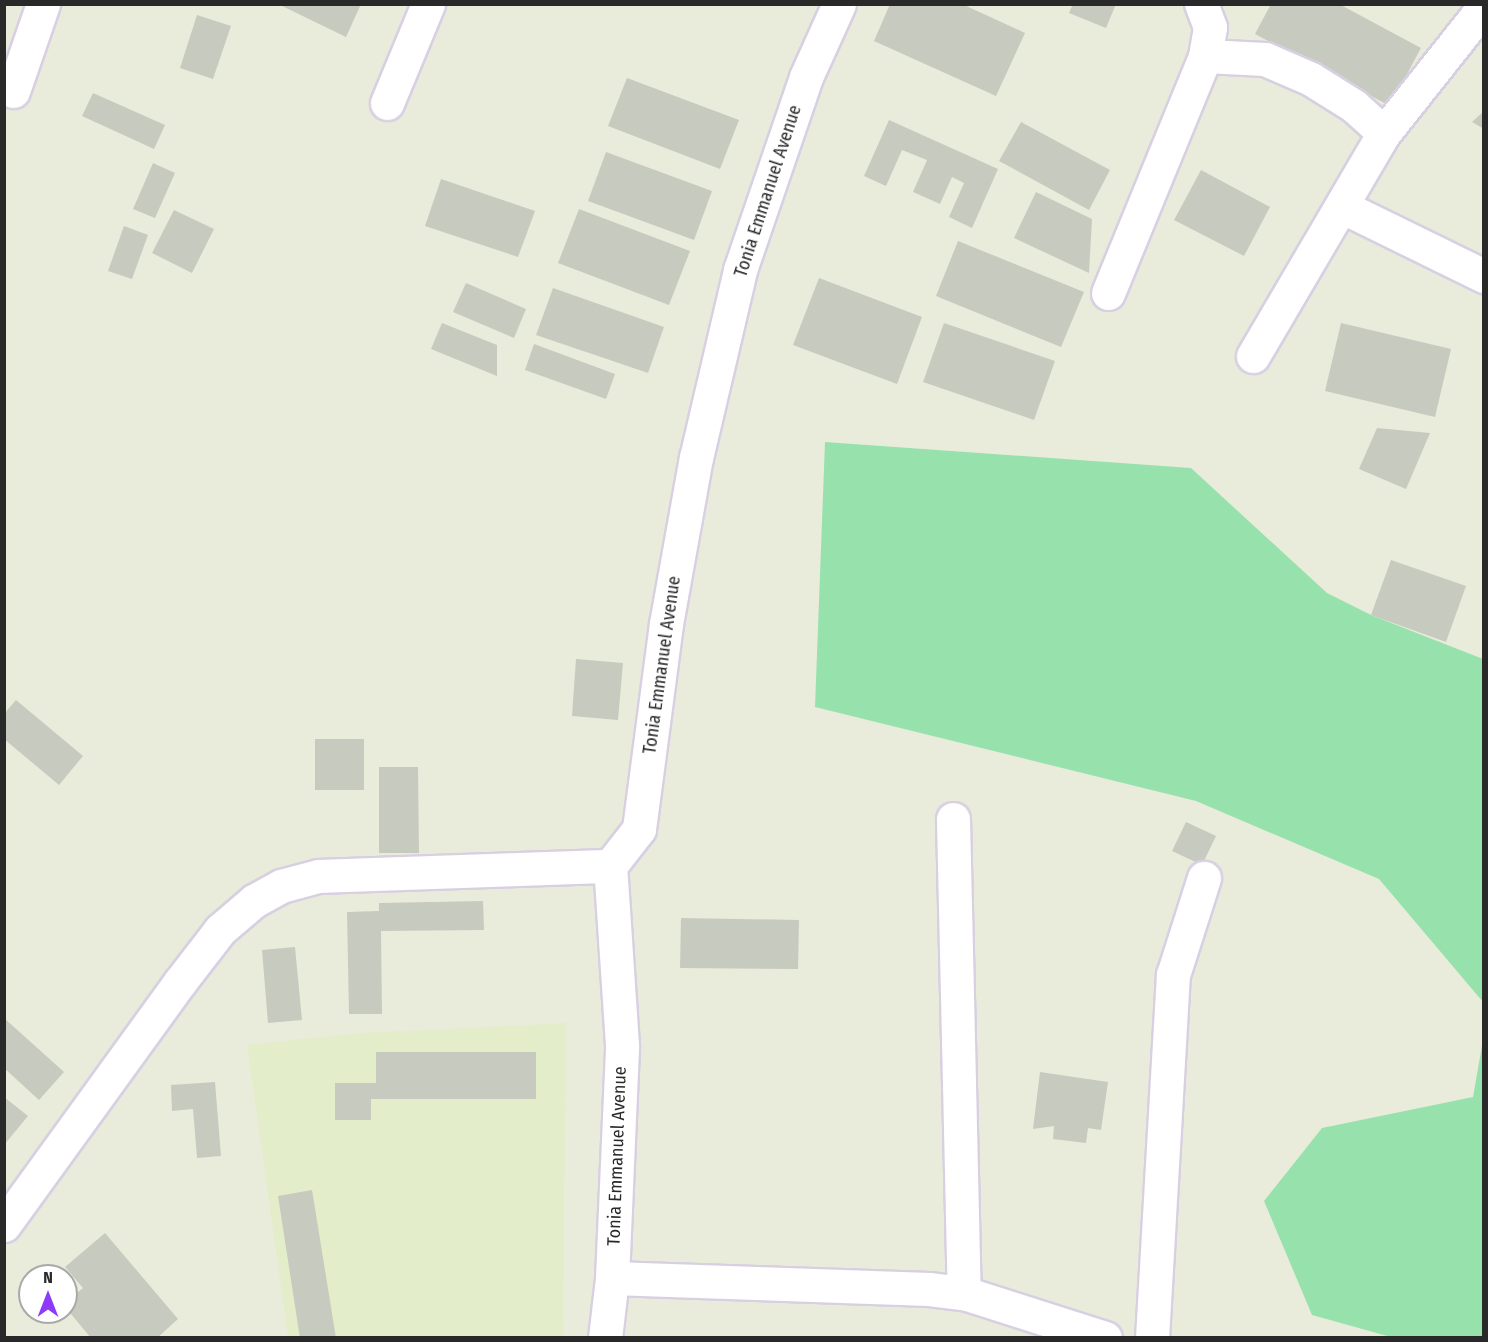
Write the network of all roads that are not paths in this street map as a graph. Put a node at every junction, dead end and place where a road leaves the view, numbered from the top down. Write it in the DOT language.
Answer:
graph roads {
  1 [pos="43,4"];
  2 [pos="428,4"];
  3 [pos="839,4"];
  4 [pos="1201,4"];
  5 [pos="1484,7"];
  6 [pos="1204,56"];
  7 [pos="13,91"];
  8 [pos="387,103"];
  9 [pos="1384,133"];
  10 [pos="1343,207"];
  11 [pos="1484,276"];
  12 [pos="1108,293"];
  13 [pos="1253,356"];
  14 [pos="953,819"];
  15 [pos="610,866"];
  16 [pos="1204,878"];
  17 [pos="4,1225"];
  18 [pos="612,1278"];
  19 [pos="964,1293"];
  20 [pos="605,1338"];
  21 [pos="1105,1338"];
  22 [pos="1152,1338"];
  1 -- 7 [label="street"];
  2 -- 8 [label="street"];
  3 -- 15 [label="street, Tonia Emmanuel Avenue"];
  4 -- 6 [label="street"];
  5 -- 9 [label="street"];
  6 -- 9 [label="street"];
  6 -- 12 [label="street"];
  9 -- 10 [label="street"];
  10 -- 11 [label="street"];
  10 -- 13 [label="street"];
  14 -- 19 [label="street"];
  15 -- 17 [label="street"];
  15 -- 18 [label="street, Tonia Emmanuel Avenue"];
  16 -- 22 [label="street"];
  18 -- 19 [label="street"];
  18 -- 20 [label="street, Tonia Emmanuel Avenue"];
  19 -- 21 [label="street"];
}
